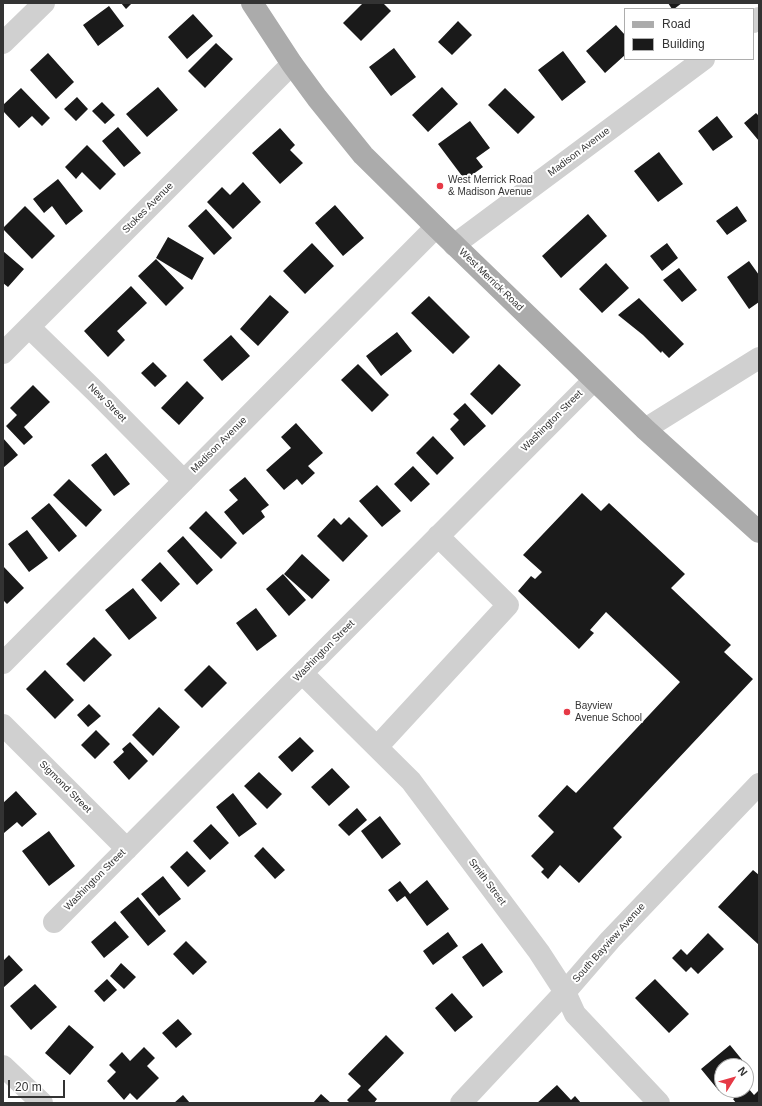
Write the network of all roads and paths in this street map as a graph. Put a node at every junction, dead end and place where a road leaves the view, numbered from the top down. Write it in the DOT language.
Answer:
graph roads {
  1 [pos="44,3"];
  2 [pos="252,3"];
  3 [pos="3,43"];
  4 [pos="703,60"];
  5 [pos="292,64"];
  6 [pos="436,227"];
  7 [pos="454,245"];
  8 [pos="29,327"];
  9 [pos="3,353"];
  10 [pos="759,358"];
  11 [pos="594,380"];
  12 [pos="645,429"];
  13 [pos="184,481"];
  14 [pos="759,532"];
  15 [pos="438,536"];
  16 [pos="3,663"];
  17 [pos="302,672"];
  18 [pos="3,725"];
  19 [pos="378,747"];
  20 [pos="759,784"];
  21 [pos="126,849"];
  22 [pos="54,922"];
  23 [pos="565,992"];
  24 [pos="3,1066"];
  25 [pos="42,1103"];
  26 [pos="461,1103"];
  27 [pos="659,1103"];
  1 -- 3 [label="street"];
  2 -- 5 [label="main road, West Merrick Road"];
  4 -- 7 [label="street, Madison Avenue"];
  5 -- 6 [label="main road, West Merrick Road"];
  5 -- 8 [label="street, Stokes Avenue"];
  6 -- 7 [label="main road, West Merrick Road"];
  6 -- 13 [label="street, Madison Avenue"];
  7 -- 11 [label="main road, West Merrick Road"];
  8 -- 9 [label="street, Stokes Avenue"];
  8 -- 13 [label="street, New Street"];
  10 -- 12 [label="street"];
  11 -- 12 [label="main road, West Merrick Road"];
  11 -- 15 [label="street, Washington Street"];
  12 -- 14 [label="main road, West Merrick Road"];
  13 -- 16 [label="street, Madison Avenue"];
  15 -- 17 [label="street, Washington Street"];
  15 -- 19 [label="street"];
  17 -- 19 [label="street, Smith Street"];
  17 -- 21 [label="street, Washington Street"];
  18 -- 21 [label="street, Sigmond Street"];
  19 -- 23 [label="street, Smith Street"];
  20 -- 23 [label="street, South Bayview Avenue"];
  21 -- 22 [label="street, Washington Street"];
  23 -- 26 [label="street, South Bayview Avenue"];
  23 -- 27 [label="street, Smith Street"];
  24 -- 25 [label="street"];
}
